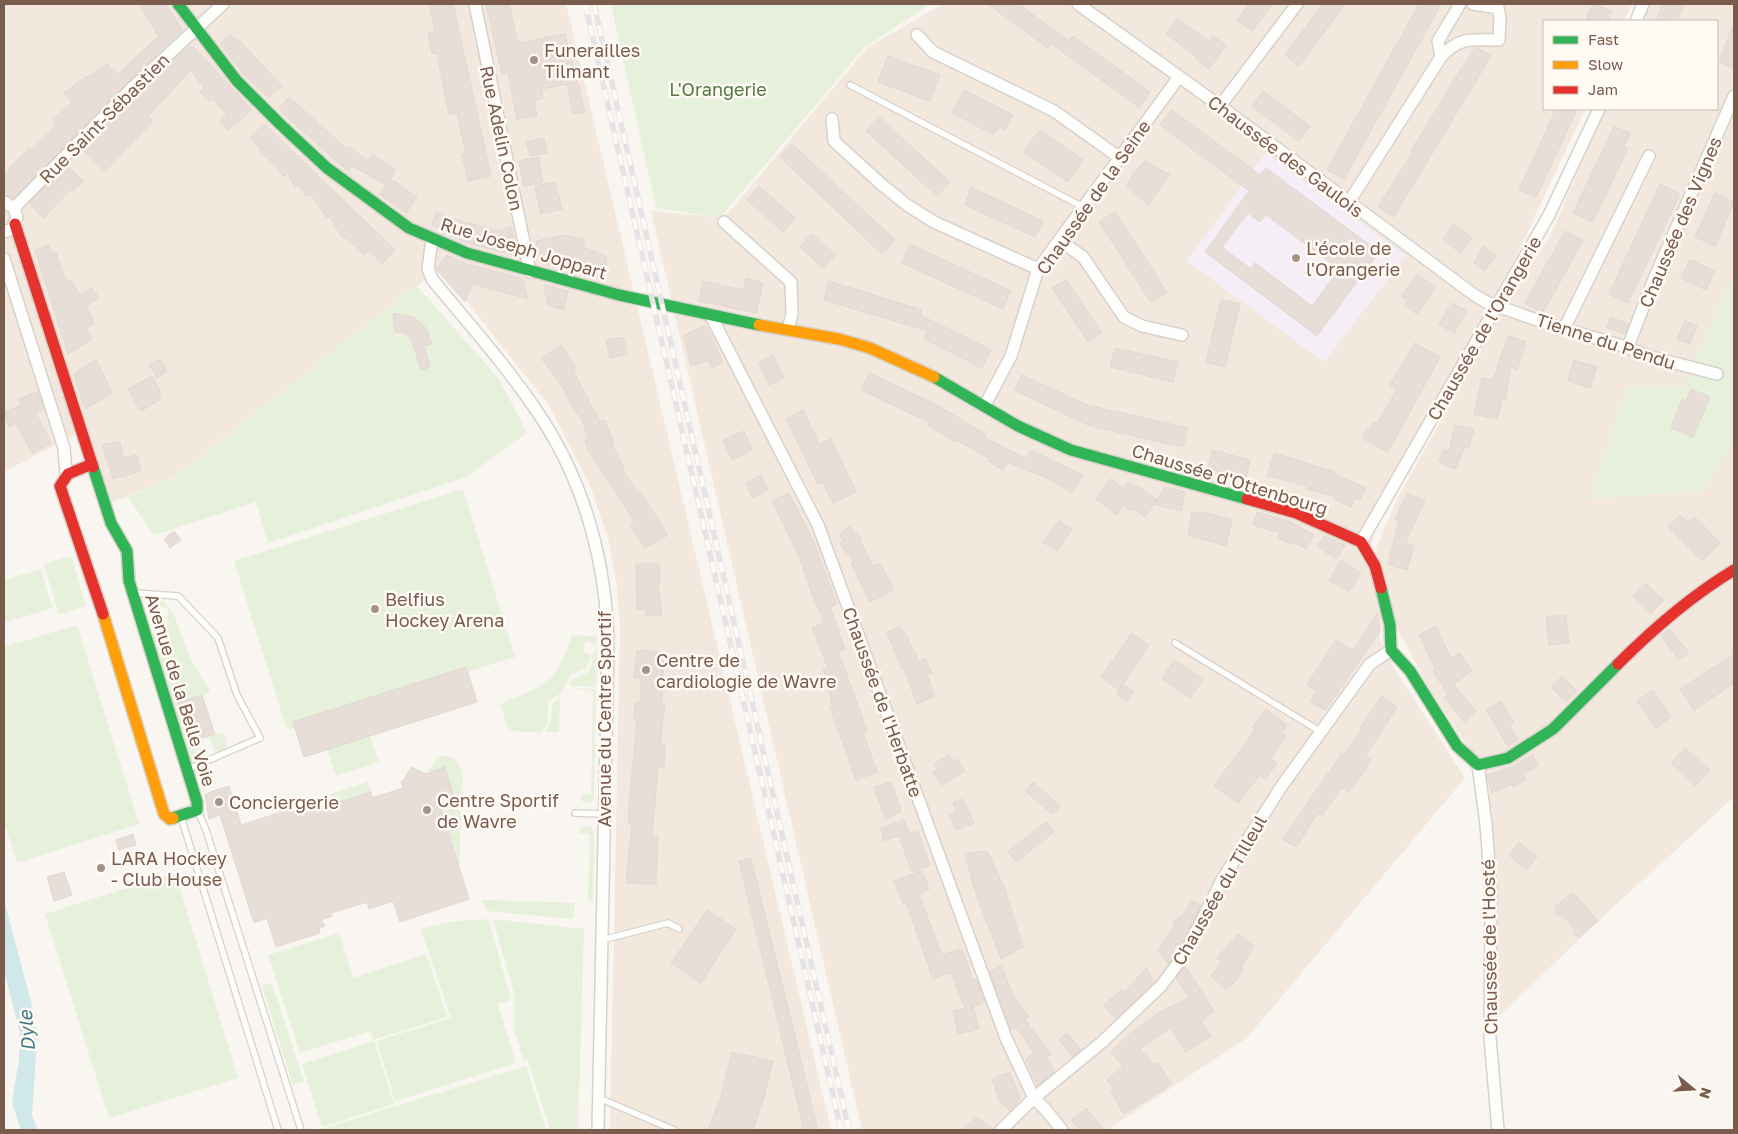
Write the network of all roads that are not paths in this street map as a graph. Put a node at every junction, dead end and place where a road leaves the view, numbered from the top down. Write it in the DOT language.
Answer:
graph roads {
  1 [pos="178,4"];
  2 [pos="222,4"];
  3 [pos="475,4"];
  4 [pos="1078,4"];
  5 [pos="1297,4"];
  6 [pos="1460,4"];
  7 [pos="1472,4"];
  8 [pos="1643,4"];
  9 [pos="1636,20"];
  10 [pos="195,30"];
  11 [pos="917,35"];
  12 [pos="1441,58"];
  13 [pos="1179,77"];
  14 [pos="850,85"];
  15 [pos="1734,96"];
  16 [pos="1220,106"];
  17 [pos="1599,110"];
  18 [pos="832,119"];
  19 [pos="1649,156"];
  20 [pos="1120,158"];
  21 [pos="1349,202"];
  22 [pos="9,205"];
  23 [pos="1082,207"];
  24 [pos="724,222"];
  25 [pos="16,224"];
  26 [pos="4,232"];
  27 [pos="432,239"];
  28 [pos="1059,240"];
  29 [pos="4,259"];
  30 [pos="1038,269"];
  31 [pos="530,272"];
  32 [pos="1496,306"];
  33 [pos="711,316"];
  34 [pos="788,329"];
  35 [pos="1564,329"];
  36 [pos="1182,335"];
  37 [pos="1626,347"];
  38 [pos="1717,374"];
  39 [pos="985,406"];
  40 [pos="92,464"];
  41 [pos="66,473"];
  42 [pos="1361,542"];
  43 [pos="1734,570"];
  44 [pos="132,593"];
  45 [pos="1176,643"];
  46 [pos="1391,650"];
  47 [pos="1321,732"];
  48 [pos="1478,765"];
  49 [pos="187,770"];
  50 [pos="197,810"];
  51 [pos="575,814"];
  52 [pos="604,814"];
  53 [pos="181,817"];
  54 [pos="678,929"];
  55 [pos="601,940"];
  56 [pos="599,1098"];
  57 [pos="1034,1098"];
  58 [pos="278,1130"];
  59 [pos="301,1130"];
  60 [pos="598,1130"];
  61 [pos="674,1130"];
  62 [pos="1001,1130"];
  63 [pos="1062,1130"];
  64 [pos="1498,1130"];
  1 -- 10 [label="street, Rue Joseph Joppart"];
  2 -- 10 [label="street, Rue Saint-Sébastien"];
  3 -- 31 [label="street, Rue Adelin Colon"];
  4 -- 13 [label="street, Chaussée des Gaulois"];
  5 -- 16 [label="street"];
  6 -- 12 [label="street"];
  7 -- 12 [label="street"];
  8 -- 9 [label="street"];
  10 -- 22 [label="street, Rue Saint-Sébastien"];
  10 -- 27 [label="street, Rue Joseph Joppart"];
  11 -- 20 [label="street"];
  12 -- 21 [label="street"];
  13 -- 16 [label="street, Chaussée des Gaulois"];
  13 -- 20 [label="street, Chaussée de la Seine"];
  14 -- 23 [label="lane"];
  15 -- 37 [label="street, Chaussée des Vignes"];
  16 -- 21 [label="street, Chaussée des Gaulois"];
  17 -- 32 [label="street, Chaussée de l'Orangerie"];
  18 -- 30 [label="street"];
  19 -- 35 [label="street"];
  20 -- 23 [label="street, Chaussée de la Seine"];
  21 -- 32 [label="street, Chaussée des Gaulois"];
  22 -- 25 [label="street"];
  23 -- 28 [label="street, Chaussée de la Seine"];
  24 -- 34 [label="street"];
  25 -- 26 [label="street"];
  25 -- 40 [label="street, Avenue de la Belle Voie"];
  27 -- 31 [label="street, Rue Joseph Joppart"];
  27 -- 52 [label="street, Avenue du Centre Sportif"];
  28 -- 30 [label="street, Chaussée de la Seine"];
  28 -- 36 [label="street"];
  29 -- 41 [label="street"];
  30 -- 39 [label="street, Chaussée de la Seine"];
  31 -- 33 [label="street, Rue Joseph Joppart"];
  32 -- 35 [label="street, Tienne du Pendu"];
  32 -- 42 [label="street, Chaussée de l'Orangerie"];
  33 -- 34 [label="street, Chaussée d'Ottenbourg"];
  33 -- 57 [label="street, Chaussée de l'Herbatte"];
  34 -- 39 [label="street, Chaussée d'Ottenbourg"];
  35 -- 37 [label="street, Tienne du Pendu"];
  37 -- 38 [label="street, Tienne du Pendu"];
  39 -- 42 [label="street, Chaussée d'Ottenbourg"];
  40 -- 41 [label="street"];
  40 -- 44 [label="street, Avenue de la Belle Voie"];
  41 -- 53 [label="street"];
  42 -- 46 [label="street"];
  43 -- 48 [label="street"];
  44 -- 49 [label="street, Avenue de la Belle Voie"];
  44 -- 49 [label="lane"];
  45 -- 47 [label="lane"];
  46 -- 47 [label="street, Chaussée du Tilleul"];
  46 -- 48 [label="street"];
  47 -- 57 [label="street, Chaussée du Tilleul"];
  48 -- 64 [label="street, Chaussée de l'Hosté"];
  49 -- 50 [label="street, Avenue de la Belle Voie"];
  50 -- 53 [label="street, Avenue de la Belle Voie"];
  50 -- 59 [label="lane"];
  51 -- 52 [label="lane"];
  52 -- 55 [label="street, Avenue du Centre Sportif"];
  53 -- 58 [label="lane"];
  54 -- 55 [label="lane"];
  55 -- 56 [label="street, Avenue du Centre Sportif"];
  56 -- 60 [label="street, Avenue du Centre Sportif"];
  56 -- 61 [label="lane"];
  57 -- 62 [label="street, Chaussée du Tilleul"];
  57 -- 63 [label="street, Chaussée de l'Herbatte"];
}
